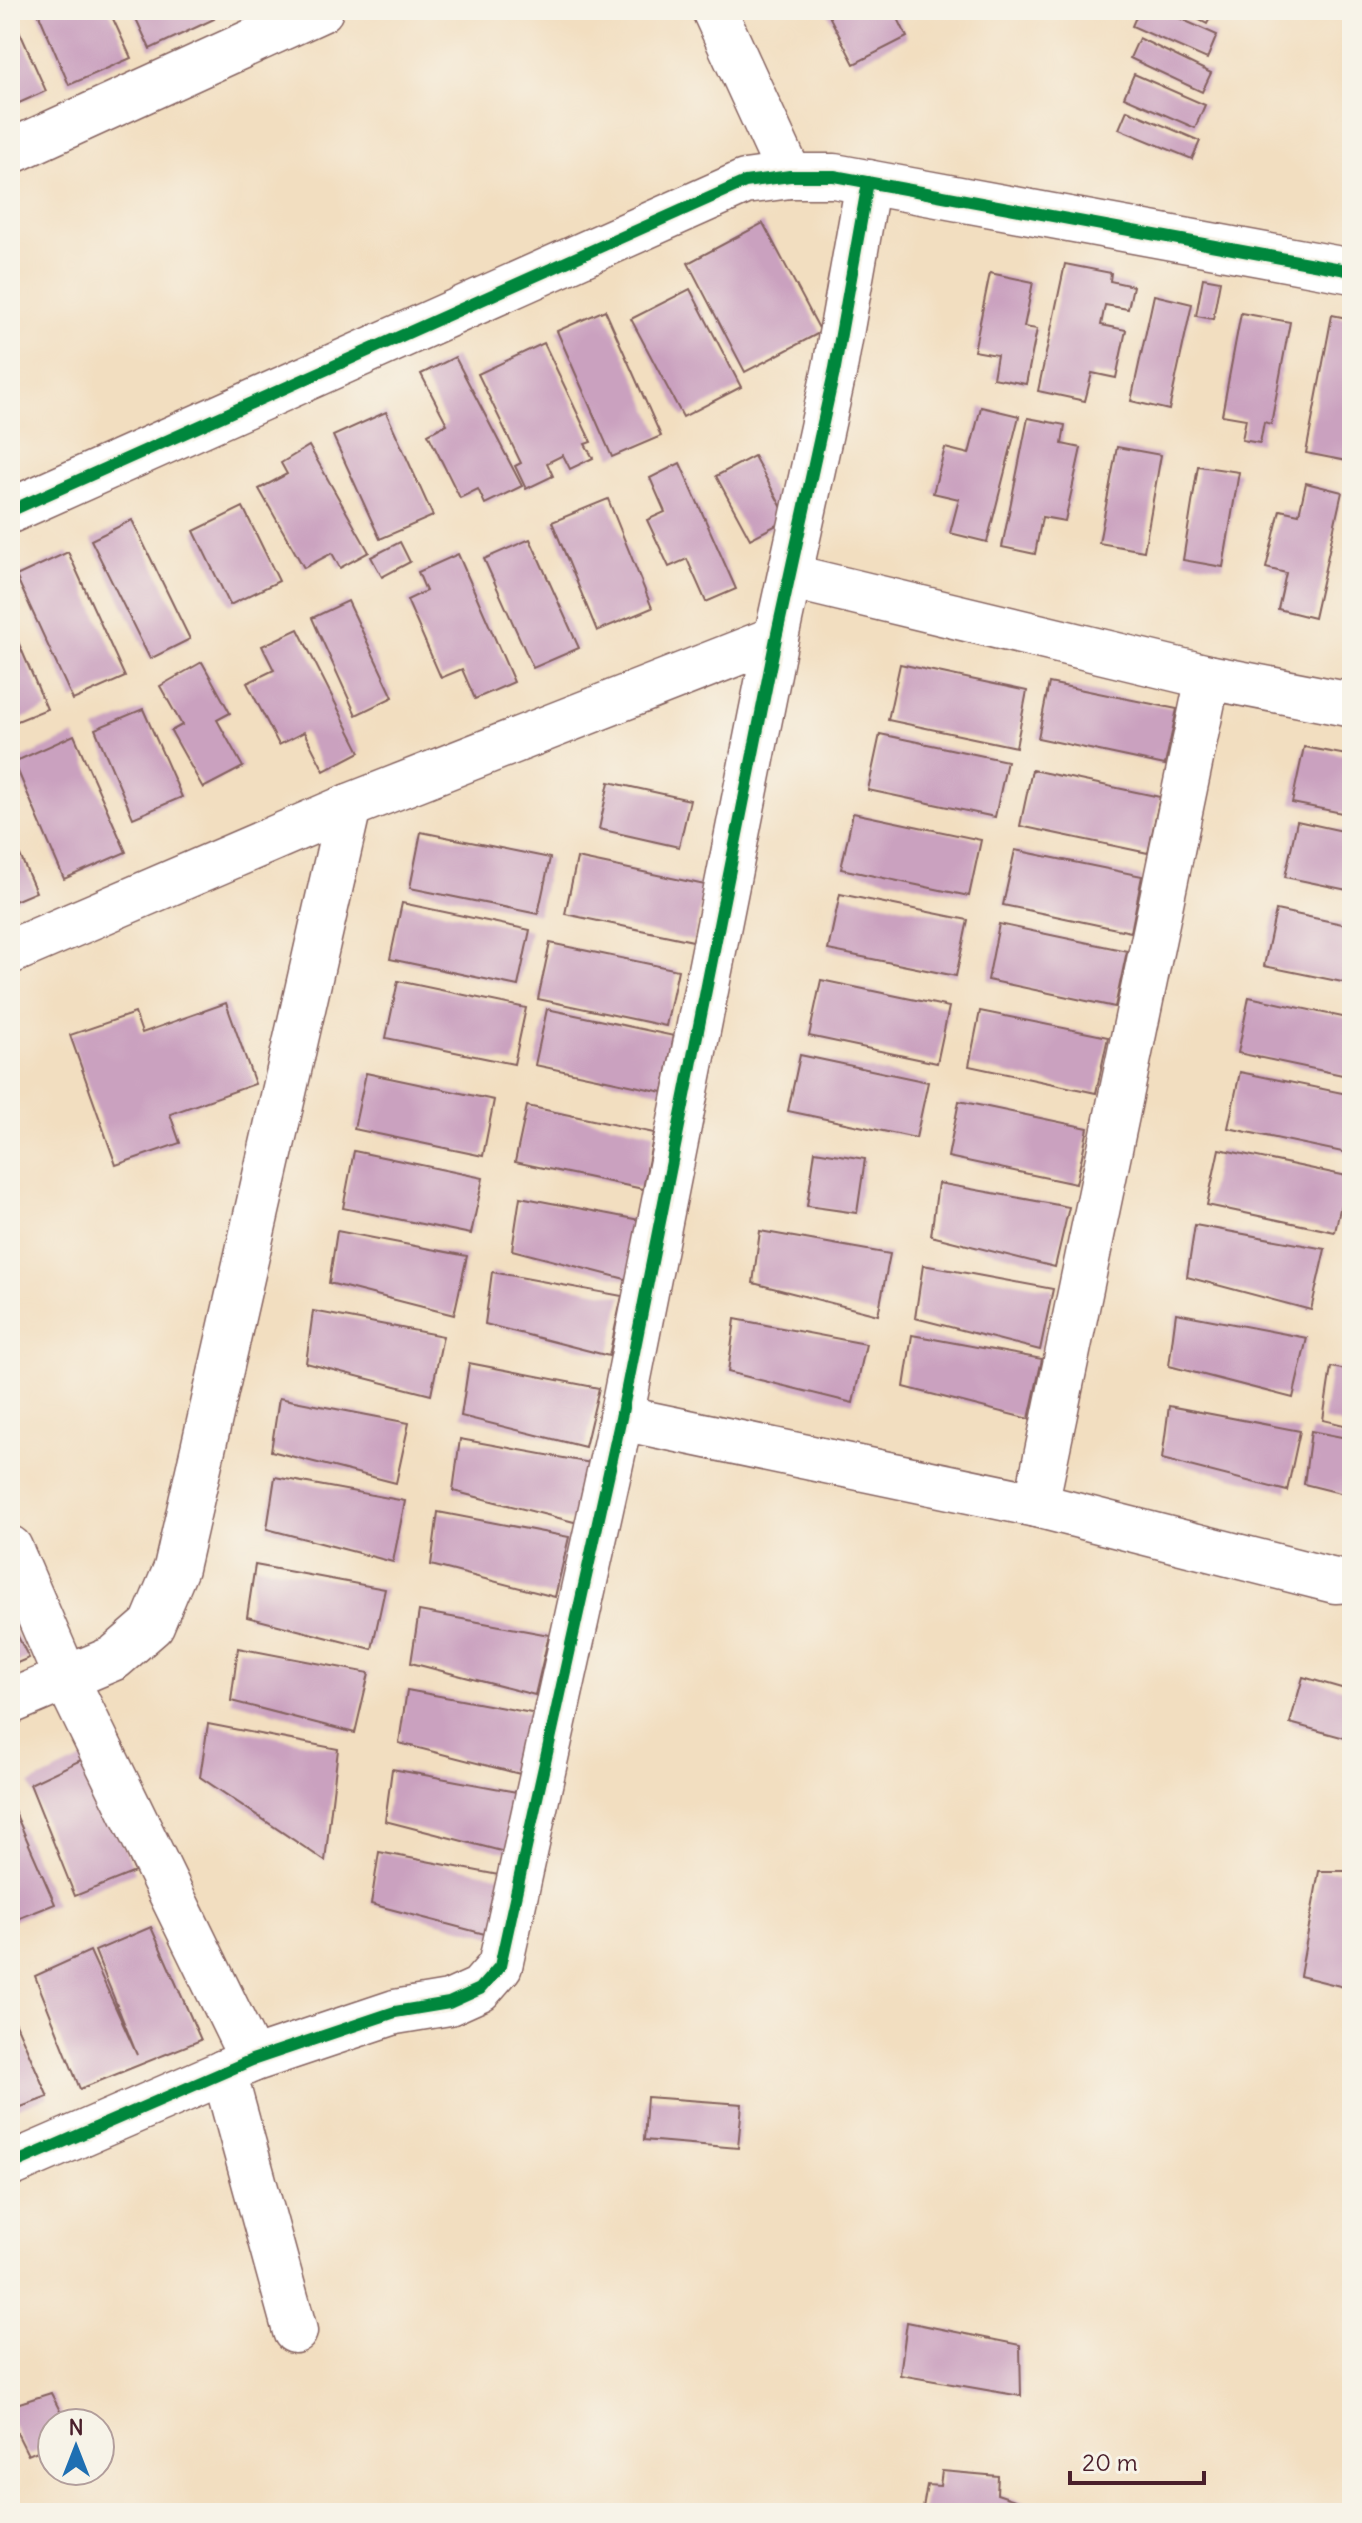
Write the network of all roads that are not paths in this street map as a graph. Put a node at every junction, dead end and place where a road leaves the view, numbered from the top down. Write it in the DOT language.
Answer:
graph roads {
  1 [pos="321,10"];
  2 [pos="714,10"];
  3 [pos="10,152"];
  4 [pos="790,176"];
  5 [pos="868,182"];
  6 [pos="1352,271"];
  7 [pos="10,511"];
  8 [pos="792,577"];
  9 [pos="776,638"];
  10 [pos="1208,677"];
  11 [pos="1352,705"];
  12 [pos="349,806"];
  13 [pos="10,952"];
  14 [pos="621,1418"];
  15 [pos="1036,1505"];
  16 [pos="10,1548"];
  17 [pos="1352,1580"];
  18 [pos="65,1676"];
  19 [pos="10,1702"];
  20 [pos="238,2066"];
  21 [pos="10,2165"];
  22 [pos="295,2331"];
  1 -- 3 [label="street"];
  2 -- 4 [label="street"];
  4 -- 5 [label="street"];
  4 -- 7 [label="street"];
  5 -- 6 [label="street"];
  5 -- 8 [label="street"];
  8 -- 9 [label="street"];
  8 -- 10 [label="street"];
  9 -- 12 [label="street"];
  9 -- 14 [label="street"];
  10 -- 11 [label="street"];
  10 -- 15 [label="street"];
  12 -- 13 [label="street"];
  12 -- 18 [label="street"];
  14 -- 15 [label="street"];
  14 -- 20 [label="street"];
  15 -- 17 [label="street"];
  16 -- 18 [label="street"];
  18 -- 19 [label="street"];
  18 -- 20 [label="street"];
  20 -- 21 [label="street"];
  20 -- 22 [label="street"];
}
